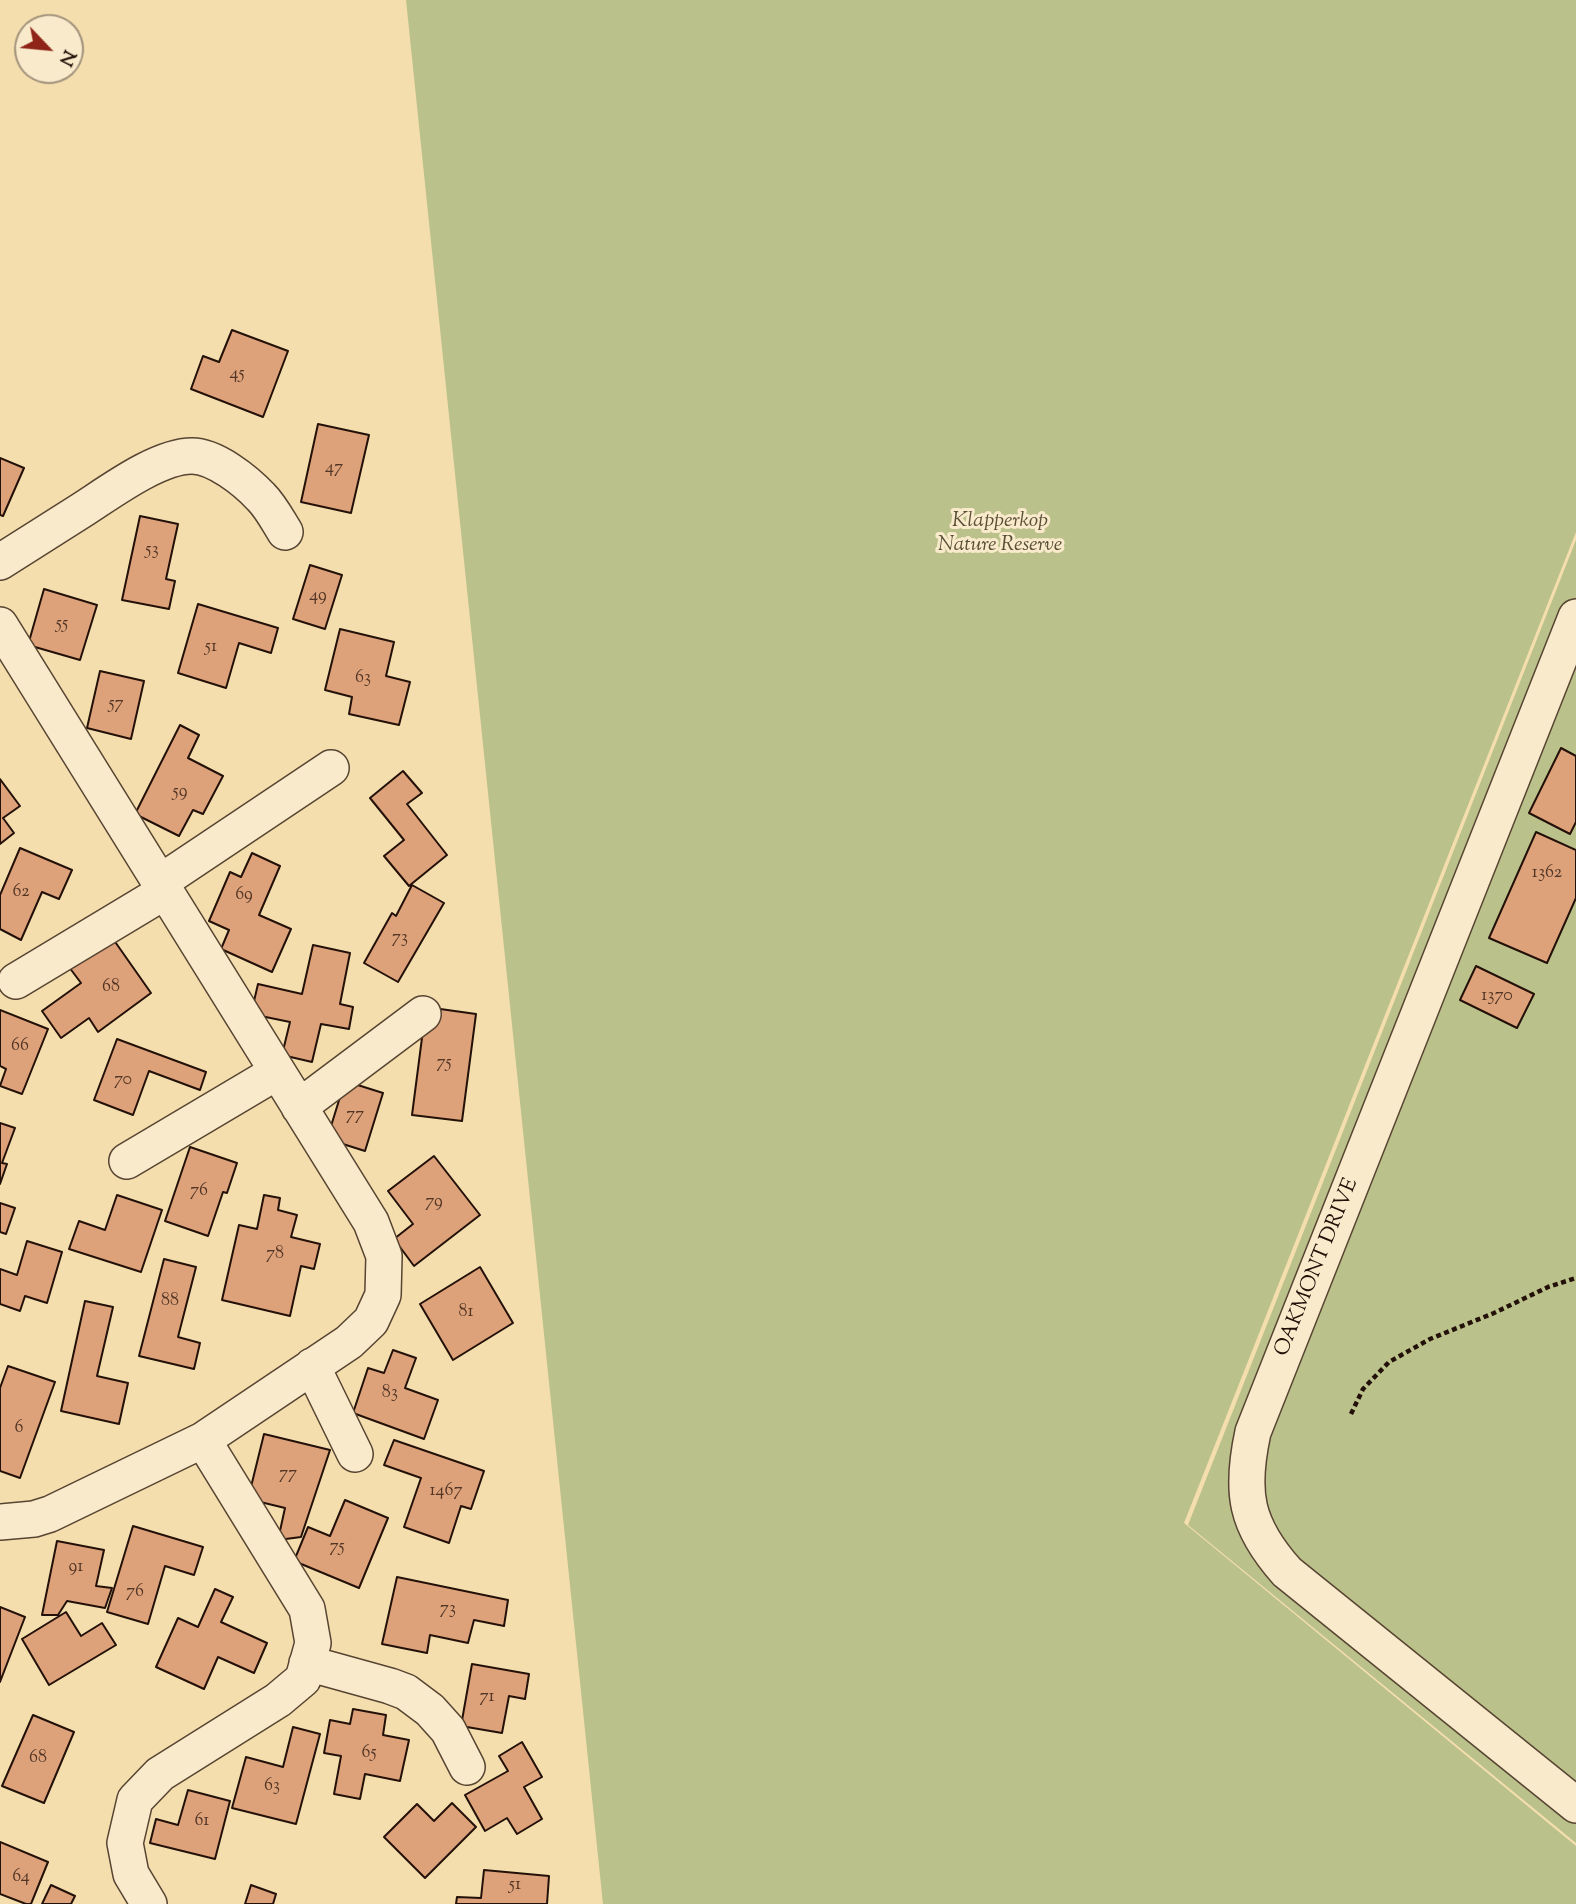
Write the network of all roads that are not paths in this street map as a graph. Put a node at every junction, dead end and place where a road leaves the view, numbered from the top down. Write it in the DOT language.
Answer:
graph roads {
  1 [pos="285,532"];
  2 [pos="0,562"];
  3 [pos="0,625"];
  4 [pos="1572,637"];
  5 [pos="331,768"];
  6 [pos="162,888"];
  7 [pos="16,981"];
  8 [pos="423,1014"];
  9 [pos="277,1072"];
  10 [pos="299,1107"];
  11 [pos="127,1161"];
  12 [pos="312,1366"];
  13 [pos="203,1440"];
  14 [pos="355,1454"];
  15 [pos="0,1522"];
  16 [pos="307,1663"];
  17 [pos="467,1767"];
  18 [pos="1576,1805"];
  19 [pos="149,1904"];
  1 -- 2 [label="street"];
  3 -- 6 [label="street"];
  4 -- 18 [label="street, OAKMONT DRIVE"];
  5 -- 6 [label="street"];
  6 -- 7 [label="street"];
  6 -- 9 [label="street"];
  8 -- 10 [label="street"];
  9 -- 10 [label="street"];
  9 -- 11 [label="street"];
  10 -- 12 [label="street"];
  12 -- 13 [label="street"];
  12 -- 14 [label="street"];
  13 -- 15 [label="street"];
  13 -- 16 [label="street"];
  16 -- 17 [label="street"];
  16 -- 19 [label="street"];
}
